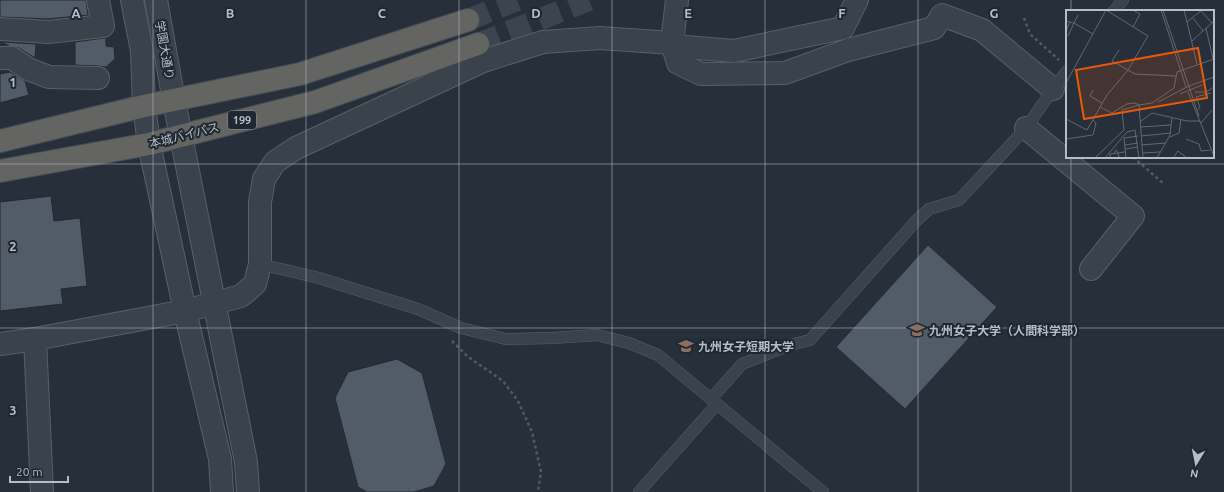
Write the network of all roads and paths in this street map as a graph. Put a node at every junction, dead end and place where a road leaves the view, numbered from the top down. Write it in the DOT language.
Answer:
graph roads {
  1 [pos="98,0"];
  2 [pos="132,0"];
  3 [pos="156,0"];
  4 [pos="677,0"];
  5 [pos="857,0"];
  6 [pos="1123,0"];
  7 [pos="1115,10"];
  8 [pos="1024,18"];
  9 [pos="468,20"];
  10 [pos="0,29"];
  11 [pos="672,43"];
  12 [pos="478,44"];
  13 [pos="0,58"];
  14 [pos="1064,66"];
  15 [pos="98,78"];
  16 [pos="1052,88"];
  17 [pos="174,101"];
  18 [pos="144,106"];
  19 [pos="1026,128"];
  20 [pos="182,135"];
  21 [pos="0,141"];
  22 [pos="150,144"];
  23 [pos="1134,158"];
  24 [pos="0,171"];
  25 [pos="1164,184"];
  26 [pos="260,264"];
  27 [pos="1090,269"];
  28 [pos="215,302"];
  29 [pos="185,311"];
  30 [pos="448,338"];
  31 [pos="35,339"];
  32 [pos="0,344"];
  33 [pos="714,401"];
  34 [pos="42,492"];
  35 [pos="222,492"];
  36 [pos="248,492"];
  37 [pos="538,492"];
  38 [pos="640,492"];
  39 [pos="823,492"];
  1 -- 10 [label="street"];
  2 -- 18 [label="street"];
  3 -- 17 [label="street, 学園大通り"];
  4 -- 11 [label="street"];
  5 -- 11 [label="street"];
  6 -- 7 [label="lane"];
  8 -- 14 [label="path"];
  9 -- 17 [label="highway"];
  11 -- 16 [label="street"];
  11 -- 26 [label="street"];
  12 -- 20 [label="highway, 本城バイパス / 199"];
  13 -- 15 [label="street"];
  14 -- 16 [label="lane"];
  16 -- 19 [label="lane"];
  17 -- 18 [label="highway"];
  17 -- 20 [label="street, 学園大通り"];
  18 -- 21 [label="highway"];
  18 -- 22 [label="street"];
  19 -- 27 [label="street"];
  19 -- 33 [label="lane"];
  20 -- 22 [label="highway, 本城バイパス / 199"];
  20 -- 28 [label="street, 学園大通り"];
  22 -- 24 [label="highway, 本城バイパス / 199"];
  22 -- 29 [label="street"];
  23 -- 25 [label="path"];
  26 -- 28 [label="street"];
  26 -- 33 [label="lane"];
  28 -- 29 [label="street"];
  28 -- 36 [label="street, 学園大通り"];
  29 -- 31 [label="street"];
  29 -- 35 [label="street"];
  30 -- 37 [label="path"];
  31 -- 32 [label="street"];
  31 -- 34 [label="street"];
  33 -- 38 [label="lane"];
  33 -- 39 [label="lane"];
}
